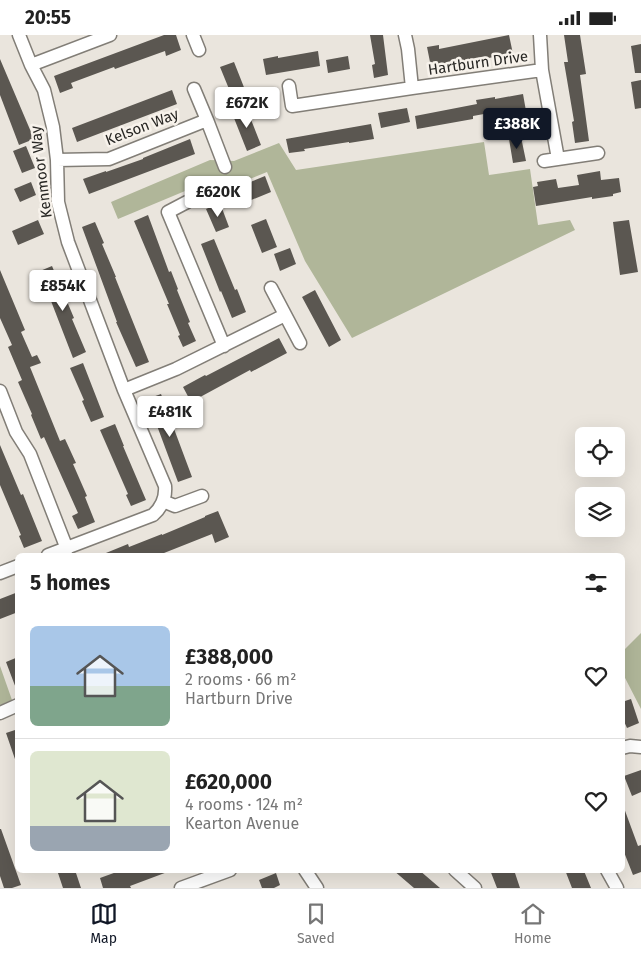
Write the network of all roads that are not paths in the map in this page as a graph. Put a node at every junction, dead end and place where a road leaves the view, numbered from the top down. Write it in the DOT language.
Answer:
graph roads {
  1 [pos="19,35"];
  2 [pos="110,35"];
  3 [pos="193,35"];
  4 [pos="405,35"];
  5 [pos="540,35"];
  6 [pos="199,50"];
  7 [pos="31,65"];
  8 [pos="542,70"];
  9 [pos="289,86"];
  10 [pos="194,89"];
  11 [pos="412,89"];
  12 [pos="207,120"];
  13 [pos="598,153"];
  14 [pos="558,159"];
  15 [pos="57,160"];
  16 [pos="544,161"];
  17 [pos="225,167"];
  18 [pos="187,202"];
  19 [pos="271,288"];
  20 [pos="285,315"];
  21 [pos="300,343"];
  22 [pos="224,346"];
  23 [pos="124,390"];
  24 [pos="0,391"];
  25 [pos="202,496"];
  26 [pos="163,501"];
  27 [pos="67,549"];
  28 [pos="54,553"];
  29 [pos="15,567"];
  30 [pos="0,573"];
  31 [pos="15,706"];
  32 [pos="0,713"];
  33 [pos="625,747"];
  34 [pos="641,747"];
  35 [pos="222,873"];
  36 [pos="307,873"];
  37 [pos="458,873"];
  38 [pos="609,873"];
  39 [pos="181,888"];
  40 [pos="316,888"];
  41 [pos="475,888"];
  42 [pos="617,888"];
  1 -- 7 [label="street, Kenmoor Way"];
  2 -- 7 [label="street"];
  3 -- 6 [label="street"];
  4 -- 11 [label="street, Hartburn Drive"];
  5 -- 8 [label="street, Hartburn Drive"];
  7 -- 15 [label="street, Kenmoor Way"];
  8 -- 11 [label="street, Hartburn Drive"];
  8 -- 14 [label="street, Hartburn Drive"];
  9 -- 11 [label="street"];
  10 -- 12 [label="street"];
  12 -- 15 [label="street, Kelson Way"];
  12 -- 17 [label="street"];
  13 -- 14 [label="street"];
  14 -- 16 [label="street"];
  15 -- 23 [label="street, Kenmoor Way"];
  18 -- 22 [label="street"];
  19 -- 20 [label="street"];
  20 -- 21 [label="street"];
  20 -- 22 [label="street"];
  22 -- 23 [label="street"];
  23 -- 26 [label="street, Kenmoor Way"];
  24 -- 27 [label="street"];
  25 -- 26 [label="street"];
  26 -- 27 [label="street"];
  27 -- 28 [label="street"];
  29 -- 30 [label="street"];
  31 -- 32 [label="street"];
  33 -- 34 [label="street"];
  35 -- 39 [label="street"];
  36 -- 40 [label="street"];
  37 -- 41 [label="street"];
  38 -- 42 [label="street"];
}
